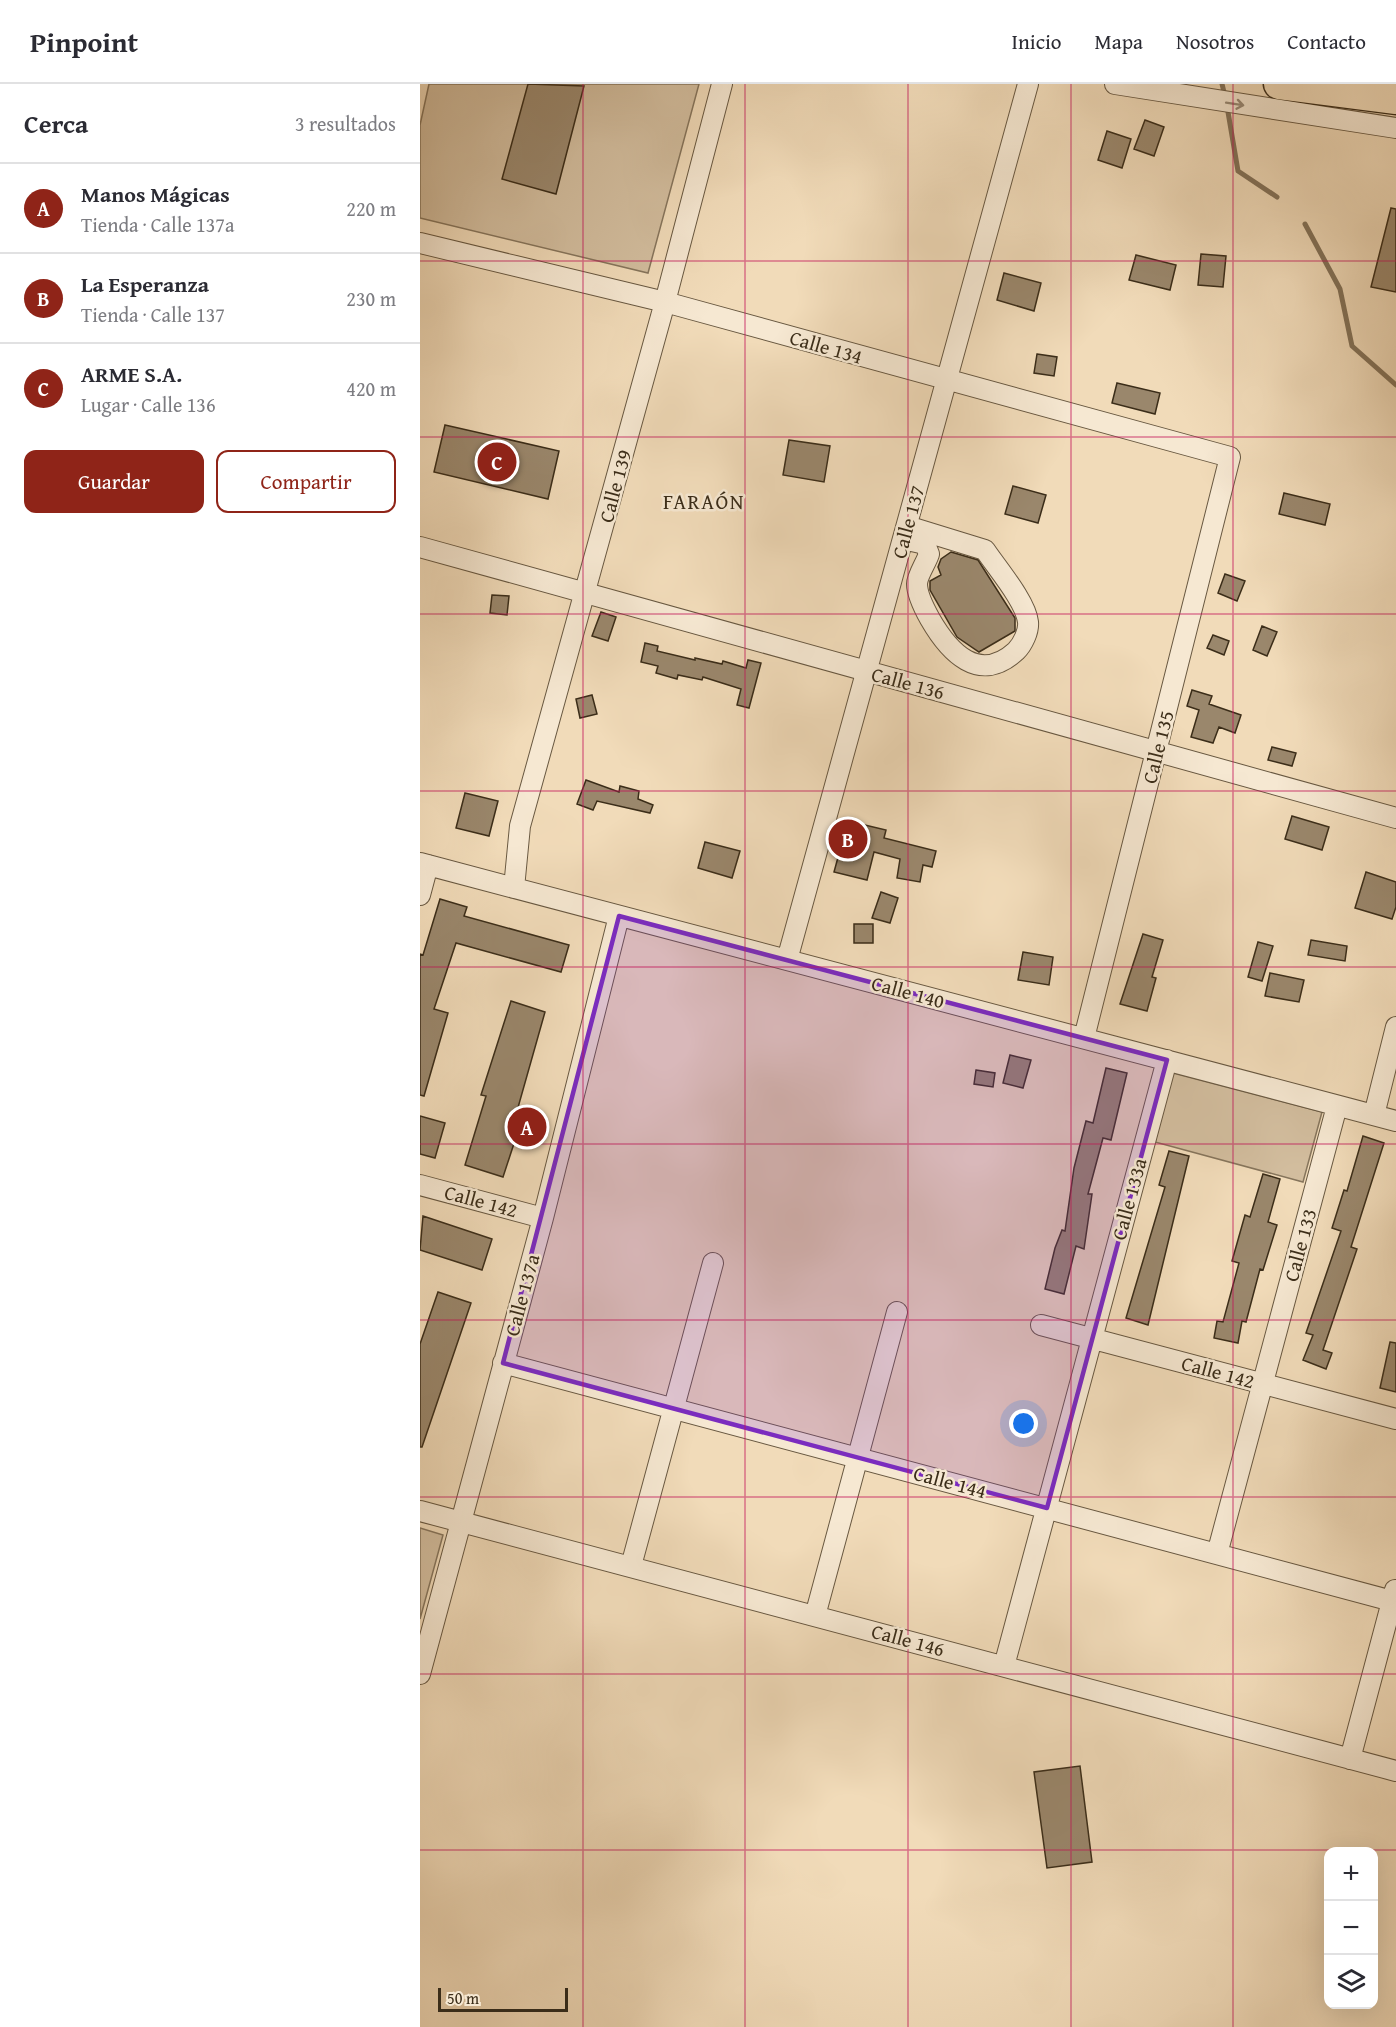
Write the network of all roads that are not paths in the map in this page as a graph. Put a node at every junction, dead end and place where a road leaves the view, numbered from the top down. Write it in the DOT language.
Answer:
graph roads {
  1 [pos="722,84"];
  2 [pos="1028,84"];
  3 [pos="1115,84"];
  4 [pos="1279,84"];
  5 [pos="1396,99"];
  6 [pos="1396,128"];
  7 [pos="420,243"];
  8 [pos="665,302"];
  9 [pos="947,381"];
  10 [pos="1230,457"];
  11 [pos="905,532"];
  12 [pos="420,547"];
  13 [pos="586,592"];
  14 [pos="867,672"];
  15 [pos="1157,751"];
  16 [pos="1396,818"];
  17 [pos="424,864"];
  18 [pos="514,888"];
  19 [pos="420,896"];
  20 [pos="619,916"];
  21 [pos="787,960"];
  22 [pos="1396,1028"];
  23 [pos="1084,1038"];
  24 [pos="1167,1060"];
  25 [pos="1337,1106"];
  26 [pos="1374,1115"];
  27 [pos="1396,1121"];
  28 [pos="420,1185"];
  29 [pos="543,1218"];
  30 [pos="713,1263"];
  31 [pos="897,1312"];
  32 [pos="1041,1325"];
  33 [pos="1091,1338"];
  34 [pos="504,1363"];
  35 [pos="1262,1384"];
  36 [pos="674,1409"];
  37 [pos="1396,1419"];
  38 [pos="857,1458"];
  39 [pos="1047,1508"];
  40 [pos="420,1511"];
  41 [pos="461,1521"];
  42 [pos="1217,1554"];
  43 [pos="631,1566"];
  44 [pos="1395,1597"];
  45 [pos="814,1616"];
  46 [pos="1004,1666"];
  47 [pos="420,1674"];
  48 [pos="1350,1759"];
  49 [pos="1396,1771"];
  1 -- 8 [label="street, Calle 139"];
  2 -- 9 [label="street, Calle 137"];
  3 -- 6 [label="street, one-way"];
  4 -- 5 [label="highway"];
  7 -- 8 [label="street, Calle 134"];
  8 -- 9 [label="street, Calle 134"];
  8 -- 13 [label="street, Calle 139"];
  9 -- 10 [label="street, Calle 134"];
  9 -- 11 [label="street, Calle 137"];
  10 -- 15 [label="street, Calle 135"];
  11 -- 11 [label="street"];
  11 -- 14 [label="street, Calle 137"];
  12 -- 13 [label="street, Calle 136"];
  13 -- 14 [label="street, Calle 136"];
  13 -- 18 [label="street, Calle 139"];
  14 -- 15 [label="street, Calle 136"];
  14 -- 21 [label="street, Calle 137"];
  15 -- 16 [label="street, Calle 136"];
  15 -- 23 [label="street, Calle 135"];
  17 -- 18 [label="street, Calle 140"];
  17 -- 19 [label="street"];
  18 -- 20 [label="street, Calle 140"];
  20 -- 21 [label="street, Calle 140"];
  20 -- 29 [label="street, Calle 137a"];
  21 -- 23 [label="street, Calle 140"];
  22 -- 26 [label="street"];
  23 -- 24 [label="street, Calle 140"];
  24 -- 25 [label="street, Calle 140"];
  24 -- 33 [label="street, Calle 133a"];
  25 -- 26 [label="street, Calle 140"];
  25 -- 35 [label="street, Calle 133"];
  26 -- 27 [label="street, Calle 140"];
  28 -- 29 [label="street, Calle 142"];
  29 -- 34 [label="street, Calle 137a"];
  30 -- 36 [label="street"];
  31 -- 38 [label="street"];
  32 -- 33 [label="street, Calle 142"];
  33 -- 35 [label="street, Calle 142"];
  33 -- 39 [label="street, Calle 133a"];
  34 -- 36 [label="street, Calle 144"];
  34 -- 41 [label="street, Calle 137a"];
  35 -- 37 [label="street, Calle 142"];
  35 -- 42 [label="street, Calle 133"];
  36 -- 38 [label="street, Calle 144"];
  36 -- 43 [label="street"];
  38 -- 39 [label="street, Calle 144"];
  38 -- 45 [label="street"];
  39 -- 42 [label="street, Calle 144"];
  39 -- 46 [label="street, Calle 133a"];
  40 -- 41 [label="street, Calle 146"];
  41 -- 43 [label="street, Calle 146"];
  41 -- 47 [label="street, Calle 137a"];
  42 -- 44 [label="street, Calle 144"];
  43 -- 45 [label="street, Calle 146"];
  44 -- 48 [label="street"];
  45 -- 46 [label="street, Calle 146"];
  46 -- 48 [label="street, Calle 146"];
  48 -- 49 [label="street, Calle 146"];
}
